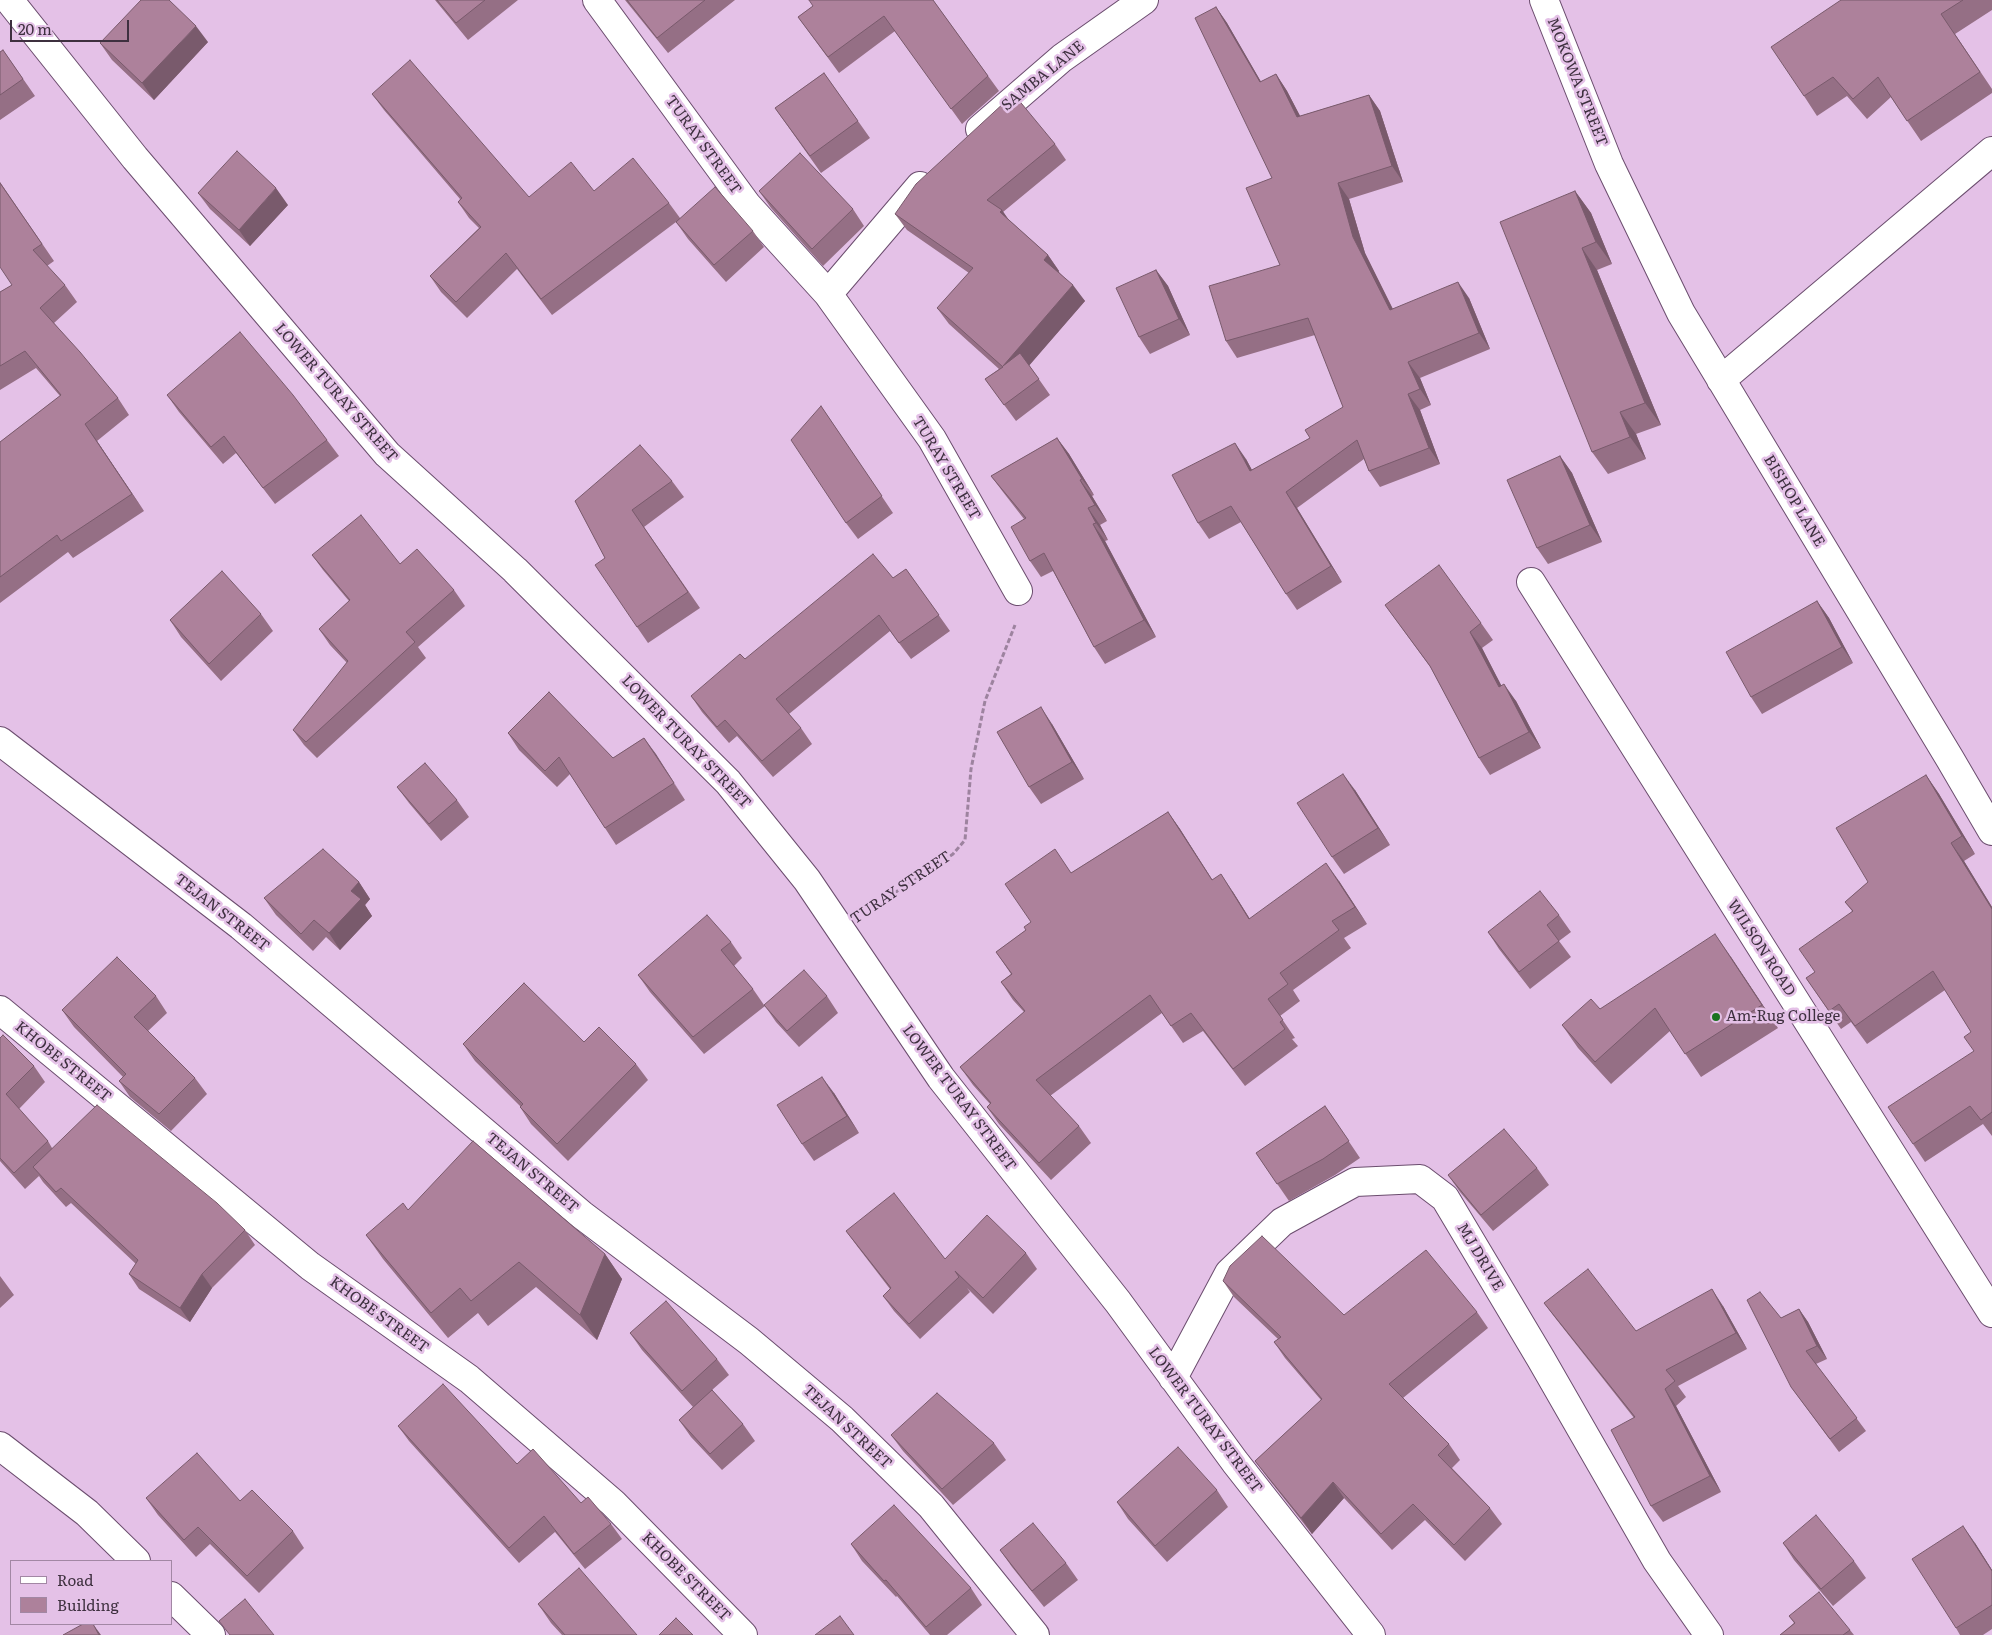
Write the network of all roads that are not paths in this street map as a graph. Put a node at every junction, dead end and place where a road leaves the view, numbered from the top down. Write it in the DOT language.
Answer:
graph roads {
  1 [pos="8,0"];
  2 [pos="597,0"];
  3 [pos="1144,0"];
  4 [pos="1544,0"];
  5 [pos="962,146"];
  6 [pos="1992,150"];
  7 [pos="1609,164"];
  8 [pos="934,172"];
  9 [pos="828,294"];
  10 [pos="1721,380"];
  11 [pos="1531,582"];
  12 [pos="1018,590"];
  13 [pos="0,741"];
  14 [pos="1992,832"];
  15 [pos="0,1010"];
  16 [pos="1992,1313"];
  17 [pos="1173,1378"];
  18 [pos="0,1446"];
  19 [pos="135,1560"];
  20 [pos="172,1597"];
  21 [pos="211,1635"];
  22 [pos="743,1635"];
  23 [pos="1035,1635"];
  24 [pos="1371,1635"];
  25 [pos="1709,1635"];
  1 -- 17 [label="street, LOWER TURAY STREET"];
  2 -- 9 [label="street, TURAY STREET"];
  3 -- 5 [label="street, SAMBA LANE"];
  4 -- 7 [label="street, MOKOWA STREET"];
  6 -- 10 [label="street"];
  7 -- 10 [label="street, BISHOP LANE"];
  8 -- 9 [label="street"];
  9 -- 12 [label="street, TURAY STREET"];
  10 -- 14 [label="street, BISHOP LANE"];
  11 -- 16 [label="street, WILSON ROAD"];
  13 -- 23 [label="street, TEJAN STREET"];
  15 -- 22 [label="street, KHOBE STREET"];
  17 -- 24 [label="street, LOWER TURAY STREET"];
  17 -- 25 [label="street, MJ DRIVE"];
  18 -- 19 [label="street"];
  20 -- 21 [label="street"];
}
